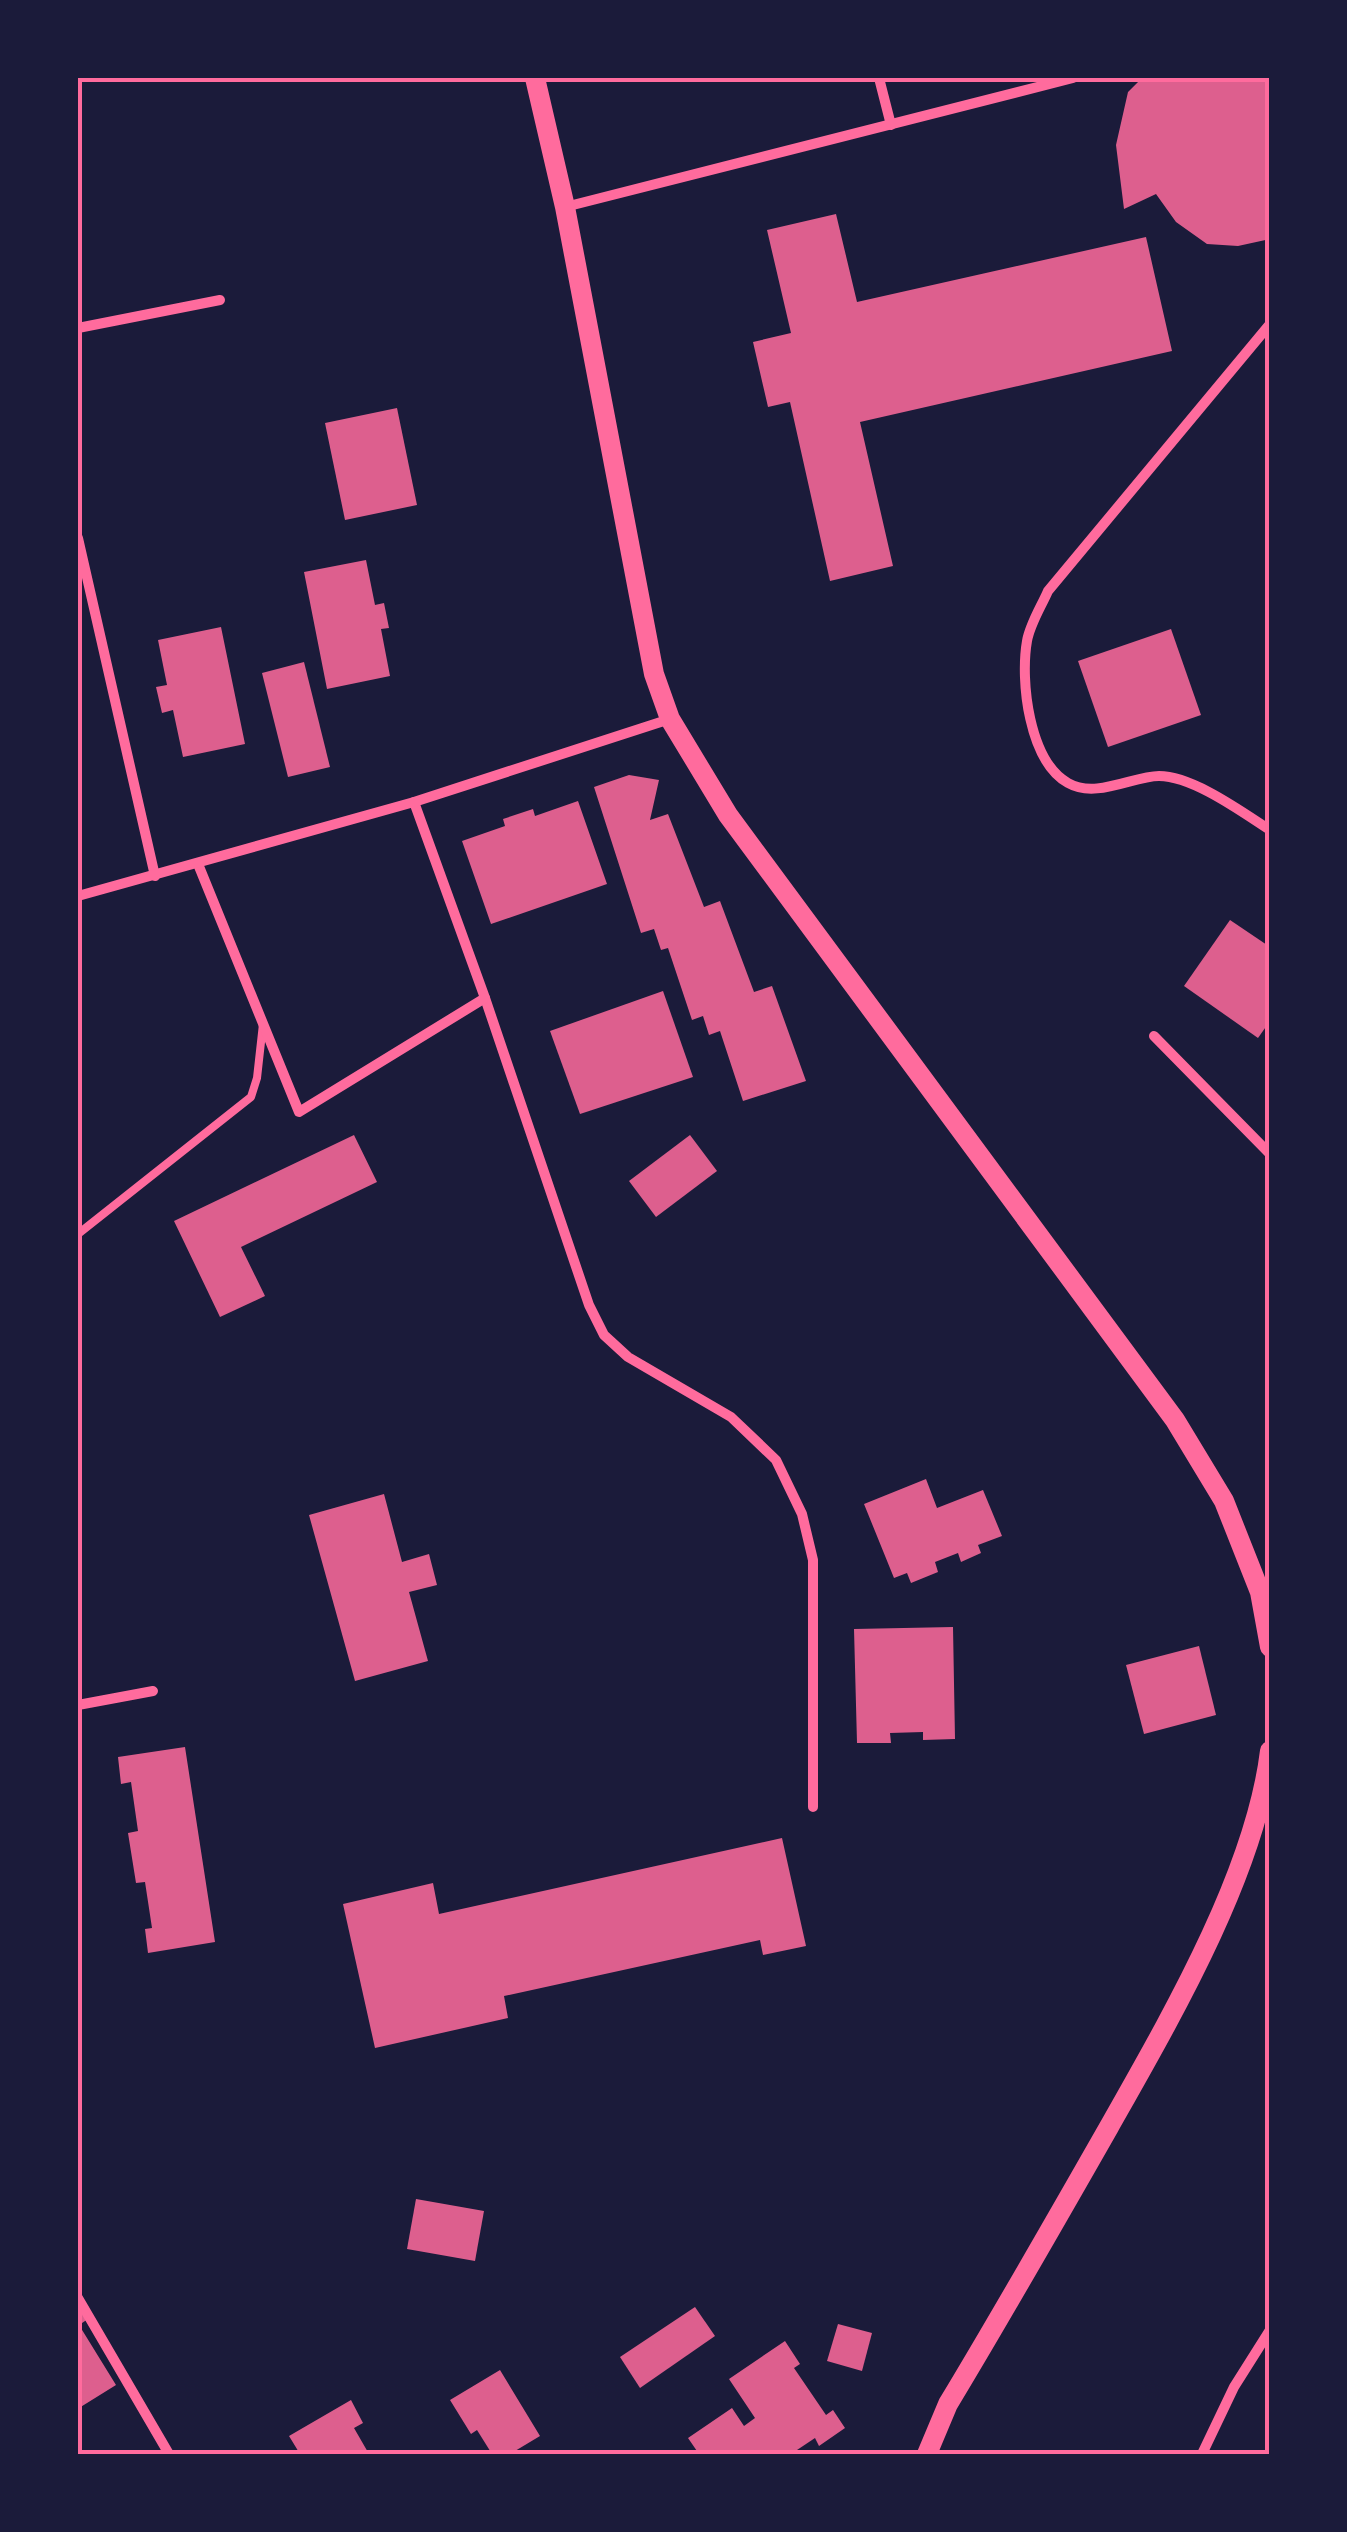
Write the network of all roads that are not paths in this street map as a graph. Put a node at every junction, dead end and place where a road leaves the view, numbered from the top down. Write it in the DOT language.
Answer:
graph roads {
  1 [pos="536,78"];
  2 [pos="879,78"];
  3 [pos="1073,78"];
  4 [pos="890,125"];
  5 [pos="564,208"];
  6 [pos="220,300"];
  7 [pos="1270,324"];
  8 [pos="78,328"];
  9 [pos="78,538"];
  10 [pos="670,719"];
  11 [pos="414,802"];
  12 [pos="1270,830"];
  13 [pos="198,864"];
  14 [pos="155,876"];
  15 [pos="78,896"];
  16 [pos="486,998"];
  17 [pos="263,1024"];
  18 [pos="1154,1036"];
  19 [pos="1270,1154"];
  20 [pos="78,1234"];
  21 [pos="1270,1648"];
  22 [pos="153,1691"];
  23 [pos="78,1705"];
  24 [pos="1270,1751"];
  25 [pos="813,1807"];
  26 [pos="78,2298"];
  27 [pos="1270,2330"];
  28 [pos="168,2454"];
  29 [pos="927,2454"];
  30 [pos="1202,2454"];
  1 -- 5 [label="main road"];
  2 -- 4 [label="street"];
  3 -- 4 [label="street"];
  4 -- 5 [label="street"];
  5 -- 10 [label="main road"];
  6 -- 8 [label="street"];
  7 -- 12 [label="street"];
  9 -- 14 [label="street"];
  10 -- 11 [label="street"];
  10 -- 21 [label="main road"];
  11 -- 13 [label="street"];
  11 -- 16 [label="street"];
  13 -- 14 [label="street"];
  13 -- 17 [label="street"];
  14 -- 15 [label="street"];
  16 -- 17 [label="street"];
  16 -- 25 [label="street"];
  17 -- 20 [label="lane"];
  18 -- 19 [label="street"];
  22 -- 23 [label="street"];
  24 -- 29 [label="main road"];
  26 -- 28 [label="street"];
  27 -- 30 [label="street"];
}
